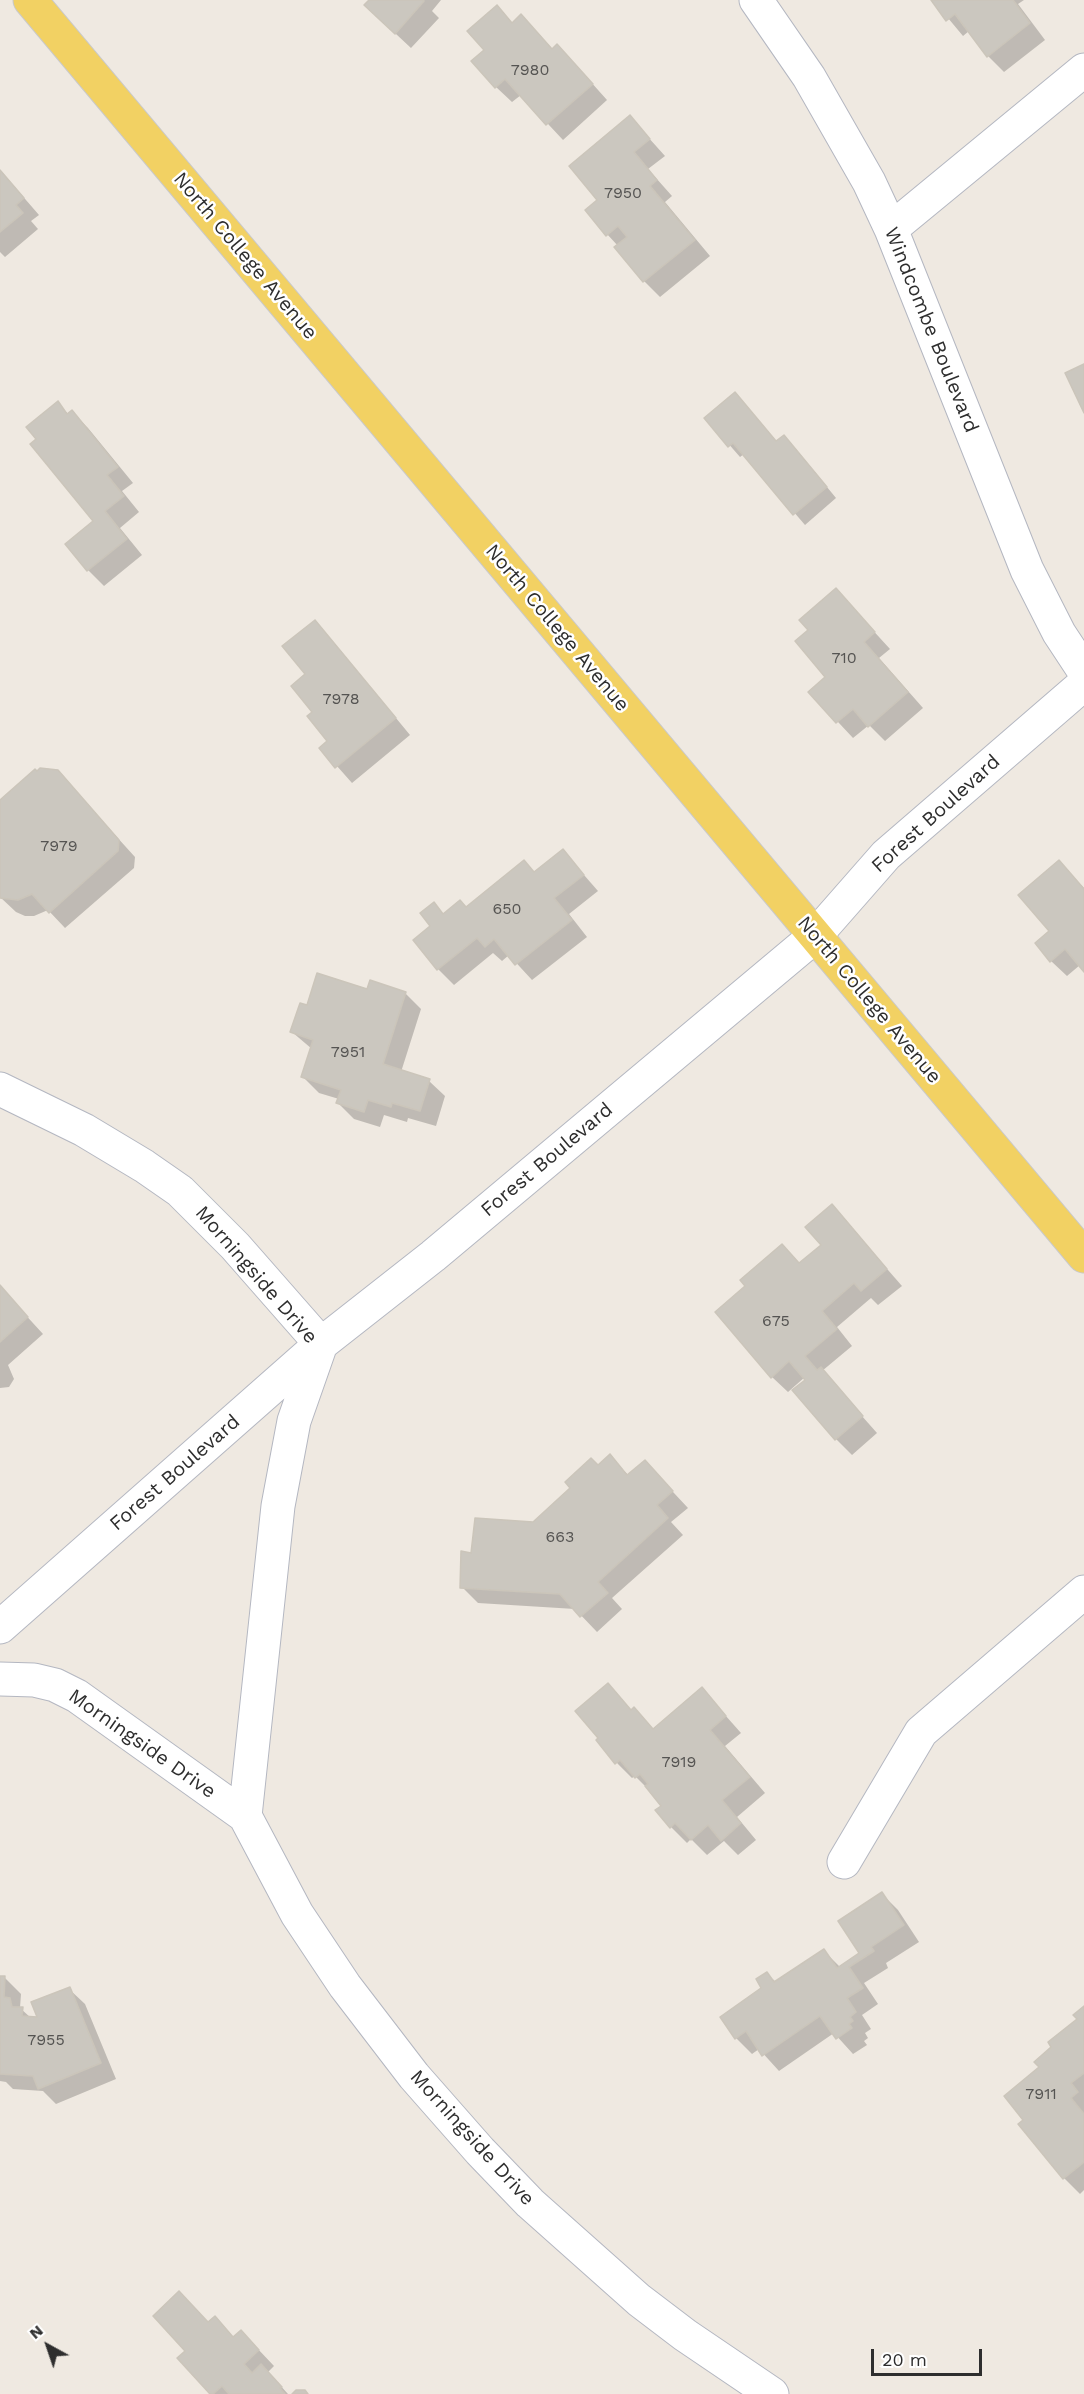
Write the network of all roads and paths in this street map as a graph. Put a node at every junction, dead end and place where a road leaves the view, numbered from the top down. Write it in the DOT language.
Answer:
graph roads {
  1 [pos="30,0"];
  2 [pos="756,0"];
  3 [pos="1084,70"];
  4 [pos="891,229"];
  5 [pos="1084,671"];
  6 [pos="1084,684"];
  7 [pos="815,936"];
  8 [pos="0,1089"];
  9 [pos="1084,1256"];
  10 [pos="321,1344"];
  11 [pos="1084,1592"];
  12 [pos="0,1627"];
  13 [pos="0,1679"];
  14 [pos="245,1816"];
  15 [pos="844,1862"];
  16 [pos="772,2394"];
  1 -- 7 [label="main road, North College Avenue"];
  2 -- 4 [label="street, Windcombe Boulevard"];
  3 -- 4 [label="street"];
  4 -- 5 [label="street, Windcombe Boulevard"];
  6 -- 7 [label="street, Forest Boulevard"];
  7 -- 9 [label="main road, North College Avenue"];
  7 -- 10 [label="street, Forest Boulevard"];
  8 -- 10 [label="street, Morningside Drive"];
  10 -- 12 [label="street, Forest Boulevard"];
  10 -- 14 [label="street, Morningside Drive"];
  11 -- 15 [label="street"];
  13 -- 14 [label="street, Morningside Drive"];
  14 -- 16 [label="street, Morningside Drive"];
}
